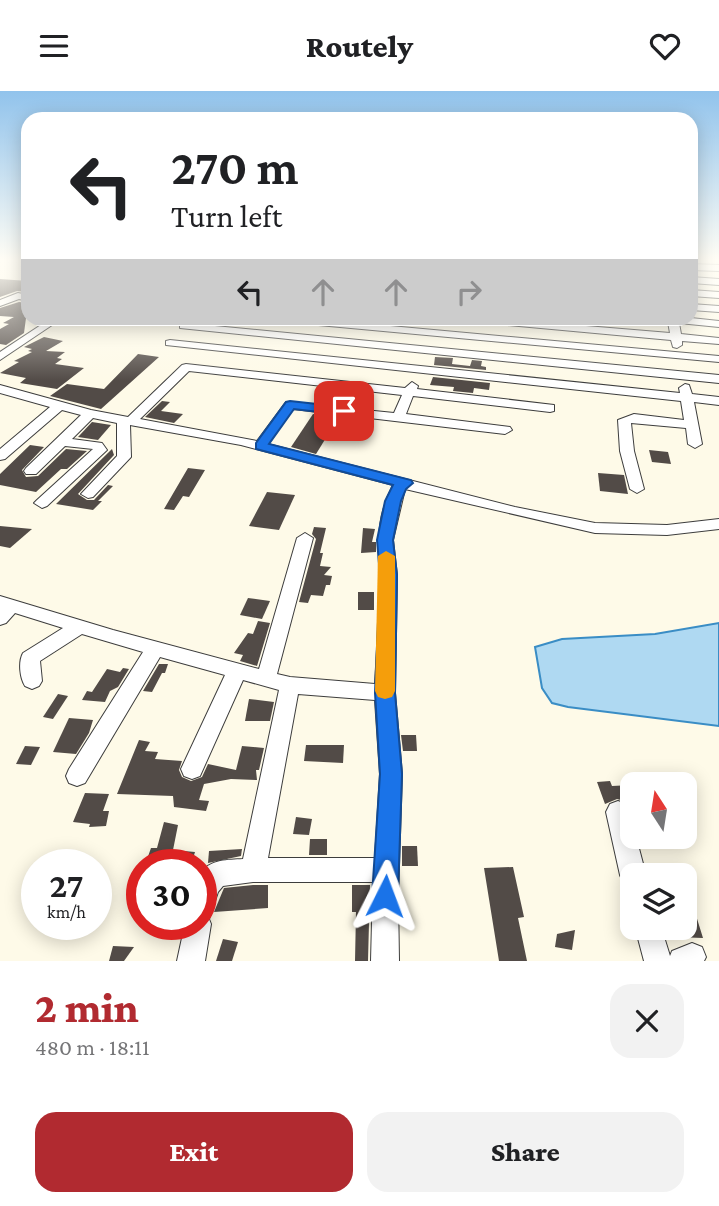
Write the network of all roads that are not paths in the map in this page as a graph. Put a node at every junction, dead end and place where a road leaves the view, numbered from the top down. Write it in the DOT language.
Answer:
graph roads {
  1 [pos="698,308"];
  2 [pos="719,309"];
  3 [pos="698,322"];
  4 [pos="719,324"];
  5 [pos="46,326"];
  6 [pos="184,326"];
  7 [pos="224,326"];
  8 [pos="366,326"];
  9 [pos="435,326"];
  10 [pos="553,326"];
  11 [pos="675,326"];
  12 [pos="221,330"];
  13 [pos="434,332"];
  14 [pos="677,337"];
  15 [pos="719,341"];
  16 [pos="170,343"];
  17 [pos="205,347"];
  18 [pos="426,351"];
  19 [pos="678,355"];
  20 [pos="0,357"];
  21 [pos="719,359"];
  22 [pos="186,367"];
  23 [pos="419,371"];
  24 [pos="683,376"];
  25 [pos="719,380"];
  26 [pos="0,389"];
  27 [pos="409,393"];
  28 [pos="687,398"];
  29 [pos="719,401"];
  30 [pos="59,406"];
  31 [pos="550,408"];
  32 [pos="90,414"];
  33 [pos="398,417"];
  34 [pos="127,420"];
  35 [pos="691,425"];
  36 [pos="505,430"];
  37 [pos="60,441"];
  38 [pos="695,444"];
  39 [pos="260,446"];
  40 [pos="0,456"];
  41 [pos="31,471"];
  42 [pos="405,483"];
  43 [pos="637,489"];
  44 [pos="88,494"];
  45 [pos="42,503"];
  46 [pos="719,524"];
  47 [pos="305,538"];
  48 [pos="4,608"];
  49 [pos="79,627"];
  50 [pos="155,649"];
  51 [pos="237,671"];
  52 [pos="266,679"];
  53 [pos="32,681"];
  54 [pos="290,685"];
  55 [pos="385,693"];
  56 [pos="192,769"];
  57 [pos="77,776"];
  58 [pos="618,812"];
  59 [pos="630,863"];
  60 [pos="253,870"];
  61 [pos="386,870"];
  62 [pos="217,874"];
  63 [pos="195,940"];
  64 [pos="652,940"];
  65 [pos="191,961"];
  66 [pos="385,961"];
  67 [pos="658,961"];
  1 -- 2 [label="street"];
  3 -- 4 [label="street"];
  5 -- 20 [label="street"];
  6 -- 12 [label="street"];
  7 -- 12 [label="street"];
  8 -- 13 [label="street"];
  9 -- 13 [label="street"];
  10 -- 14 [label="street"];
  11 -- 14 [label="street"];
  12 -- 17 [label="street"];
  12 -- 18 [label="street"];
  13 -- 18 [label="street"];
  13 -- 19 [label="street"];
  14 -- 15 [label="street"];
  14 -- 19 [label="street"];
  16 -- 17 [label="street"];
  17 -- 22 [label="street"];
  17 -- 23 [label="street"];
  18 -- 23 [label="street"];
  18 -- 24 [label="street"];
  19 -- 21 [label="street"];
  19 -- 24 [label="street"];
  22 -- 27 [label="street"];
  22 -- 34 [label="street"];
  23 -- 27 [label="street"];
  23 -- 28 [label="street"];
  24 -- 25 [label="street"];
  24 -- 28 [label="street"];
  26 -- 30 [label="street"];
  27 -- 31 [label="street"];
  27 -- 33 [label="street"];
  28 -- 29 [label="street"];
  28 -- 35 [label="street"];
  30 -- 32 [label="street"];
  30 -- 40 [label="street"];
  32 -- 34 [label="street"];
  32 -- 37 [label="street"];
  33 -- 36 [label="street"];
  33 -- 39 [label="street"];
  34 -- 39 [label="street"];
  34 -- 44 [label="street"];
  35 -- 38 [label="street"];
  35 -- 43 [label="street"];
  37 -- 41 [label="street"];
  37 -- 45 [label="street"];
  39 -- 42 [label="street"];
  42 -- 46 [label="street"];
  42 -- 55 [label="street"];
  47 -- 52 [label="street"];
  48 -- 49 [label="street"];
  49 -- 50 [label="street"];
  49 -- 53 [label="street"];
  50 -- 51 [label="street"];
  50 -- 57 [label="street"];
  51 -- 52 [label="street"];
  51 -- 56 [label="street"];
  52 -- 54 [label="street"];
  54 -- 55 [label="street"];
  54 -- 60 [label="street"];
  55 -- 61 [label="street"];
  58 -- 59 [label="street"];
  60 -- 61 [label="street"];
  60 -- 62 [label="street"];
  61 -- 66 [label="street"];
  63 -- 65 [label="street"];
  64 -- 67 [label="street"];
}
